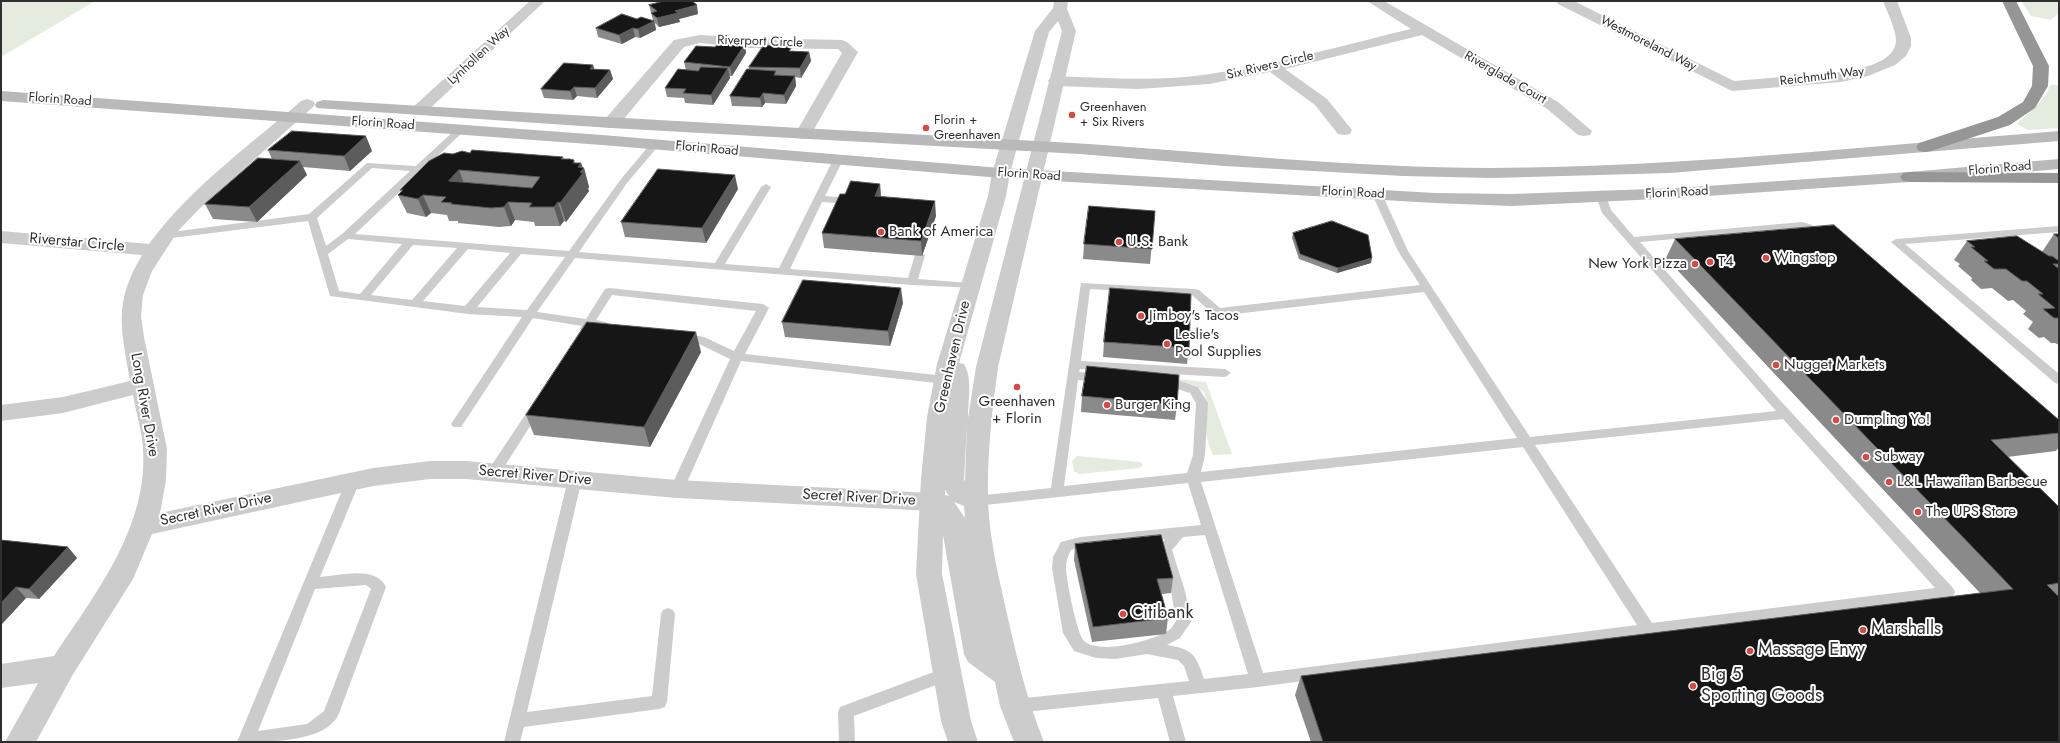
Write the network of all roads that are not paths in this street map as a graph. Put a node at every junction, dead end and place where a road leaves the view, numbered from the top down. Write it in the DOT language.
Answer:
graph roads {
  1 [pos="538,1"];
  2 [pos="1374,1"];
  3 [pos="1563,1"];
  4 [pos="1890,1"];
  5 [pos="2009,1"];
  6 [pos="1060,5"];
  7 [pos="1424,30"];
  8 [pos="1273,67"];
  9 [pos="1056,81"];
  10 [pos="1,83"];
  11 [pos="1732,86"];
  12 [pos="1,96"];
  13 [pos="299,110"];
  14 [pos="419,110"];
  15 [pos="611,124"];
  16 [pos="460,130"];
  17 [pos="1344,130"];
  18 [pos="1584,131"];
  19 [pos="804,134"];
  20 [pos="2059,136"];
  21 [pos="655,144"];
  22 [pos="1009,145"];
  23 [pos="1040,147"];
  24 [pos="1925,147"];
  25 [pos="838,160"];
  26 [pos="2059,164"];
  27 [pos="419,169"];
  28 [pos="1001,173"];
  29 [pos="1033,175"];
  30 [pos="1909,177"];
  31 [pos="2059,178"];
  32 [pos="766,187"];
  33 [pos="1377,194"];
  34 [pos="1601,196"];
  35 [pos="819,199"];
  36 [pos="850,201"];
  37 [pos="312,217"];
  38 [pos="2059,229"];
  39 [pos="346,236"];
  40 [pos="1,237"];
  41 [pos="1631,240"];
  42 [pos="410,241"];
  43 [pos="159,243"];
  44 [pos="1830,244"];
  45 [pos="465,246"];
  46 [pos="518,250"];
  47 [pos="323,253"];
  48 [pos="571,255"];
  49 [pos="920,255"];
  50 [pos="718,267"];
  51 [pos="783,272"];
  52 [pos="912,282"];
  53 [pos="970,286"];
  54 [pos="1427,288"];
  55 [pos="362,297"];
  56 [pos="415,303"];
  57 [pos="468,310"];
  58 [pos="530,314"];
  59 [pos="589,323"];
  60 [pos="611,326"];
  61 [pos="581,336"];
  62 [pos="670,336"];
  63 [pos="953,348"];
  64 [pos="737,357"];
  65 [pos="1073,371"];
  66 [pos="1225,374"];
  67 [pos="945,380"];
  68 [pos="2059,380"];
  69 [pos="143,385"];
  70 [pos="543,395"];
  71 [pos="1,413"];
  72 [pos="1785,414"];
  73 [pos="456,424"];
  74 [pos="1526,442"];
  75 [pos="494,472"];
  76 [pos="1193,477"];
  77 [pos="575,479"];
  78 [pos="353,481"];
  79 [pos="677,489"];
  80 [pos="1057,492"];
  81 [pos="976,501"];
  82 [pos="932,502"];
  83 [pos="143,526"];
  84 [pos="1210,528"];
  85 [pos="1179,532"];
  86 [pos="311,584"];
  87 [pos="668,614"];
  88 [pos="1648,630"];
  89 [pos="1147,648"];
  90 [pos="62,668"];
  91 [pos="947,674"];
  92 [pos="1,676"];
  93 [pos="1008,676"];
  94 [pos="1258,680"];
  95 [pos="1199,687"];
  96 [pos="1164,691"];
  97 [pos="1015,706"];
  98 [pos="516,721"];
  99 [pos="246,741"];
  100 [pos="20,742"];
  101 [pos="512,742"];
  102 [pos="847,742"];
  103 [pos="963,742"];
  104 [pos="1029,742"];
  105 [pos="1178,742"];
  1 -- 14 [label="street, Lynhollen Way"];
  2 -- 7 [label="street"];
  3 -- 11 [label="street, Westmoreland Way"];
  4 -- 11 [label="street, Reichmuth Way"];
  5 -- 24 [label="highway"];
  6 -- 9 [label="street, Greenhaven Drive"];
  6 -- 22 [label="street, Greenhaven Drive"];
  7 -- 8 [label="street, Six Rivers Circle"];
  7 -- 18 [label="street, Riverglade Court"];
  8 -- 9 [label="street, Six Rivers Circle"];
  8 -- 17 [label="street"];
  9 -- 23 [label="street, Greenhaven Drive"];
  10 -- 13 [label="main road, Florin Road"];
  12 -- 13 [label="main road, Florin Road"];
  13 -- 14 [label="main road, Florin Road"];
  13 -- 16 [label="main road, Florin Road"];
  13 -- 43 [label="street, Long River Drive"];
  14 -- 15 [label="main road, Florin Road"];
  15 -- 19 [label="main road, Florin Road"];
  15 -- 19 [label="street, Riverport Circle"];
  16 -- 21 [label="main road, Florin Road"];
  16 -- 27 [label="lane"];
  19 -- 22 [label="main road, Florin Road"];
  20 -- 24 [label="main road, Florin Road"];
  21 -- 25 [label="main road, Florin Road"];
  21 -- 48 [label="lane"];
  22 -- 23 [label="main road, Florin Road"];
  22 -- 28 [label="street, Greenhaven Drive"];
  23 -- 24 [label="main road, Florin Road"];
  23 -- 29 [label="street, Greenhaven Drive"];
  25 -- 28 [label="main road, Florin Road"];
  25 -- 35 [label="lane"];
  26 -- 30 [label="main road, Florin Road"];
  27 -- 37 [label="lane"];
  27 -- 39 [label="lane"];
  28 -- 29 [label="main road, Florin Road"];
  28 -- 53 [label="street, Greenhaven Drive"];
  29 -- 33 [label="main road, Florin Road"];
  29 -- 81 [label="street, Greenhaven Drive"];
  30 -- 31 [label="highway"];
  30 -- 34 [label="main road, Florin Road"];
  32 -- 50 [label="lane"];
  33 -- 34 [label="main road, Florin Road"];
  33 -- 54 [label="lane"];
  34 -- 41 [label="lane"];
  35 -- 36 [label="lane"];
  35 -- 51 [label="lane"];
  37 -- 43 [label="lane"];
  37 -- 47 [label="lane"];
  38 -- 68 [label="lane"];
  39 -- 42 [label="lane"];
  39 -- 47 [label="lane"];
  40 -- 43 [label="street, Riverstar Circle"];
  41 -- 44 [label="lane"];
  41 -- 72 [label="lane"];
  42 -- 45 [label="lane"];
  42 -- 55 [label="lane"];
  43 -- 69 [label="street, Long River Drive"];
  45 -- 46 [label="lane"];
  45 -- 56 [label="lane"];
  46 -- 48 [label="lane"];
  46 -- 57 [label="lane"];
  47 -- 55 [label="lane"];
  48 -- 50 [label="lane"];
  48 -- 58 [label="lane"];
  49 -- 52 [label="lane"];
  50 -- 51 [label="lane"];
  51 -- 52 [label="lane"];
  52 -- 53 [label="lane"];
  53 -- 63 [label="street, Greenhaven Drive"];
  54 -- 65 [label="lane"];
  54 -- 74 [label="lane"];
  55 -- 56 [label="lane"];
  56 -- 57 [label="lane"];
  57 -- 58 [label="lane"];
  58 -- 59 [label="lane"];
  58 -- 73 [label="lane"];
  59 -- 60 [label="lane"];
  59 -- 61 [label="lane"];
  59 -- 64 [label="lane"];
  62 -- 64 [label="lane"];
  63 -- 67 [label="street, Greenhaven Drive"];
  63 -- 81 [label="street"];
  64 -- 67 [label="lane"];
  64 -- 79 [label="lane"];
  65 -- 66 [label="lane"];
  65 -- 76 [label="lane"];
  65 -- 80 [label="lane"];
  67 -- 82 [label="street, Greenhaven Drive"];
  69 -- 71 [label="street"];
  69 -- 83 [label="street, Long River Drive"];
  70 -- 75 [label="lane"];
  72 -- 74 [label="lane"];
  72 -- 88 [label="lane"];
  74 -- 76 [label="lane"];
  74 -- 88 [label="lane"];
  75 -- 77 [label="street, Secret River Drive"];
  75 -- 78 [label="street, Secret River Drive"];
  76 -- 80 [label="lane"];
  76 -- 84 [label="lane"];
  77 -- 79 [label="street, Secret River Drive"];
  77 -- 98 [label="lane"];
  78 -- 83 [label="street, Secret River Drive"];
  78 -- 86 [label="lane"];
  79 -- 82 [label="street, Secret River Drive"];
  80 -- 81 [label="lane"];
  81 -- 93 [label="street, Greenhaven Drive"];
  82 -- 91 [label="street, Greenhaven Drive"];
  82 -- 93 [label="street"];
  83 -- 90 [label="street, Long River Drive"];
  84 -- 85 [label="lane"];
  84 -- 94 [label="lane"];
  85 -- 89 [label="lane"];
  85 -- 89 [label="lane"];
  86 -- 99 [label="lane"];
  86 -- 99 [label="lane"];
  87 -- 98 [label="lane"];
  88 -- 94 [label="lane"];
  89 -- 95 [label="lane"];
  90 -- 92 [label="street"];
  90 -- 100 [label="street, Long River Drive"];
  91 -- 102 [label="lane"];
  91 -- 103 [label="street, Greenhaven Drive"];
  93 -- 97 [label="street, Greenhaven Drive"];
  94 -- 95 [label="lane"];
  95 -- 96 [label="lane"];
  96 -- 97 [label="lane"];
  96 -- 105 [label="lane"];
  97 -- 104 [label="street, Greenhaven Drive"];
  98 -- 101 [label="lane"];
}
